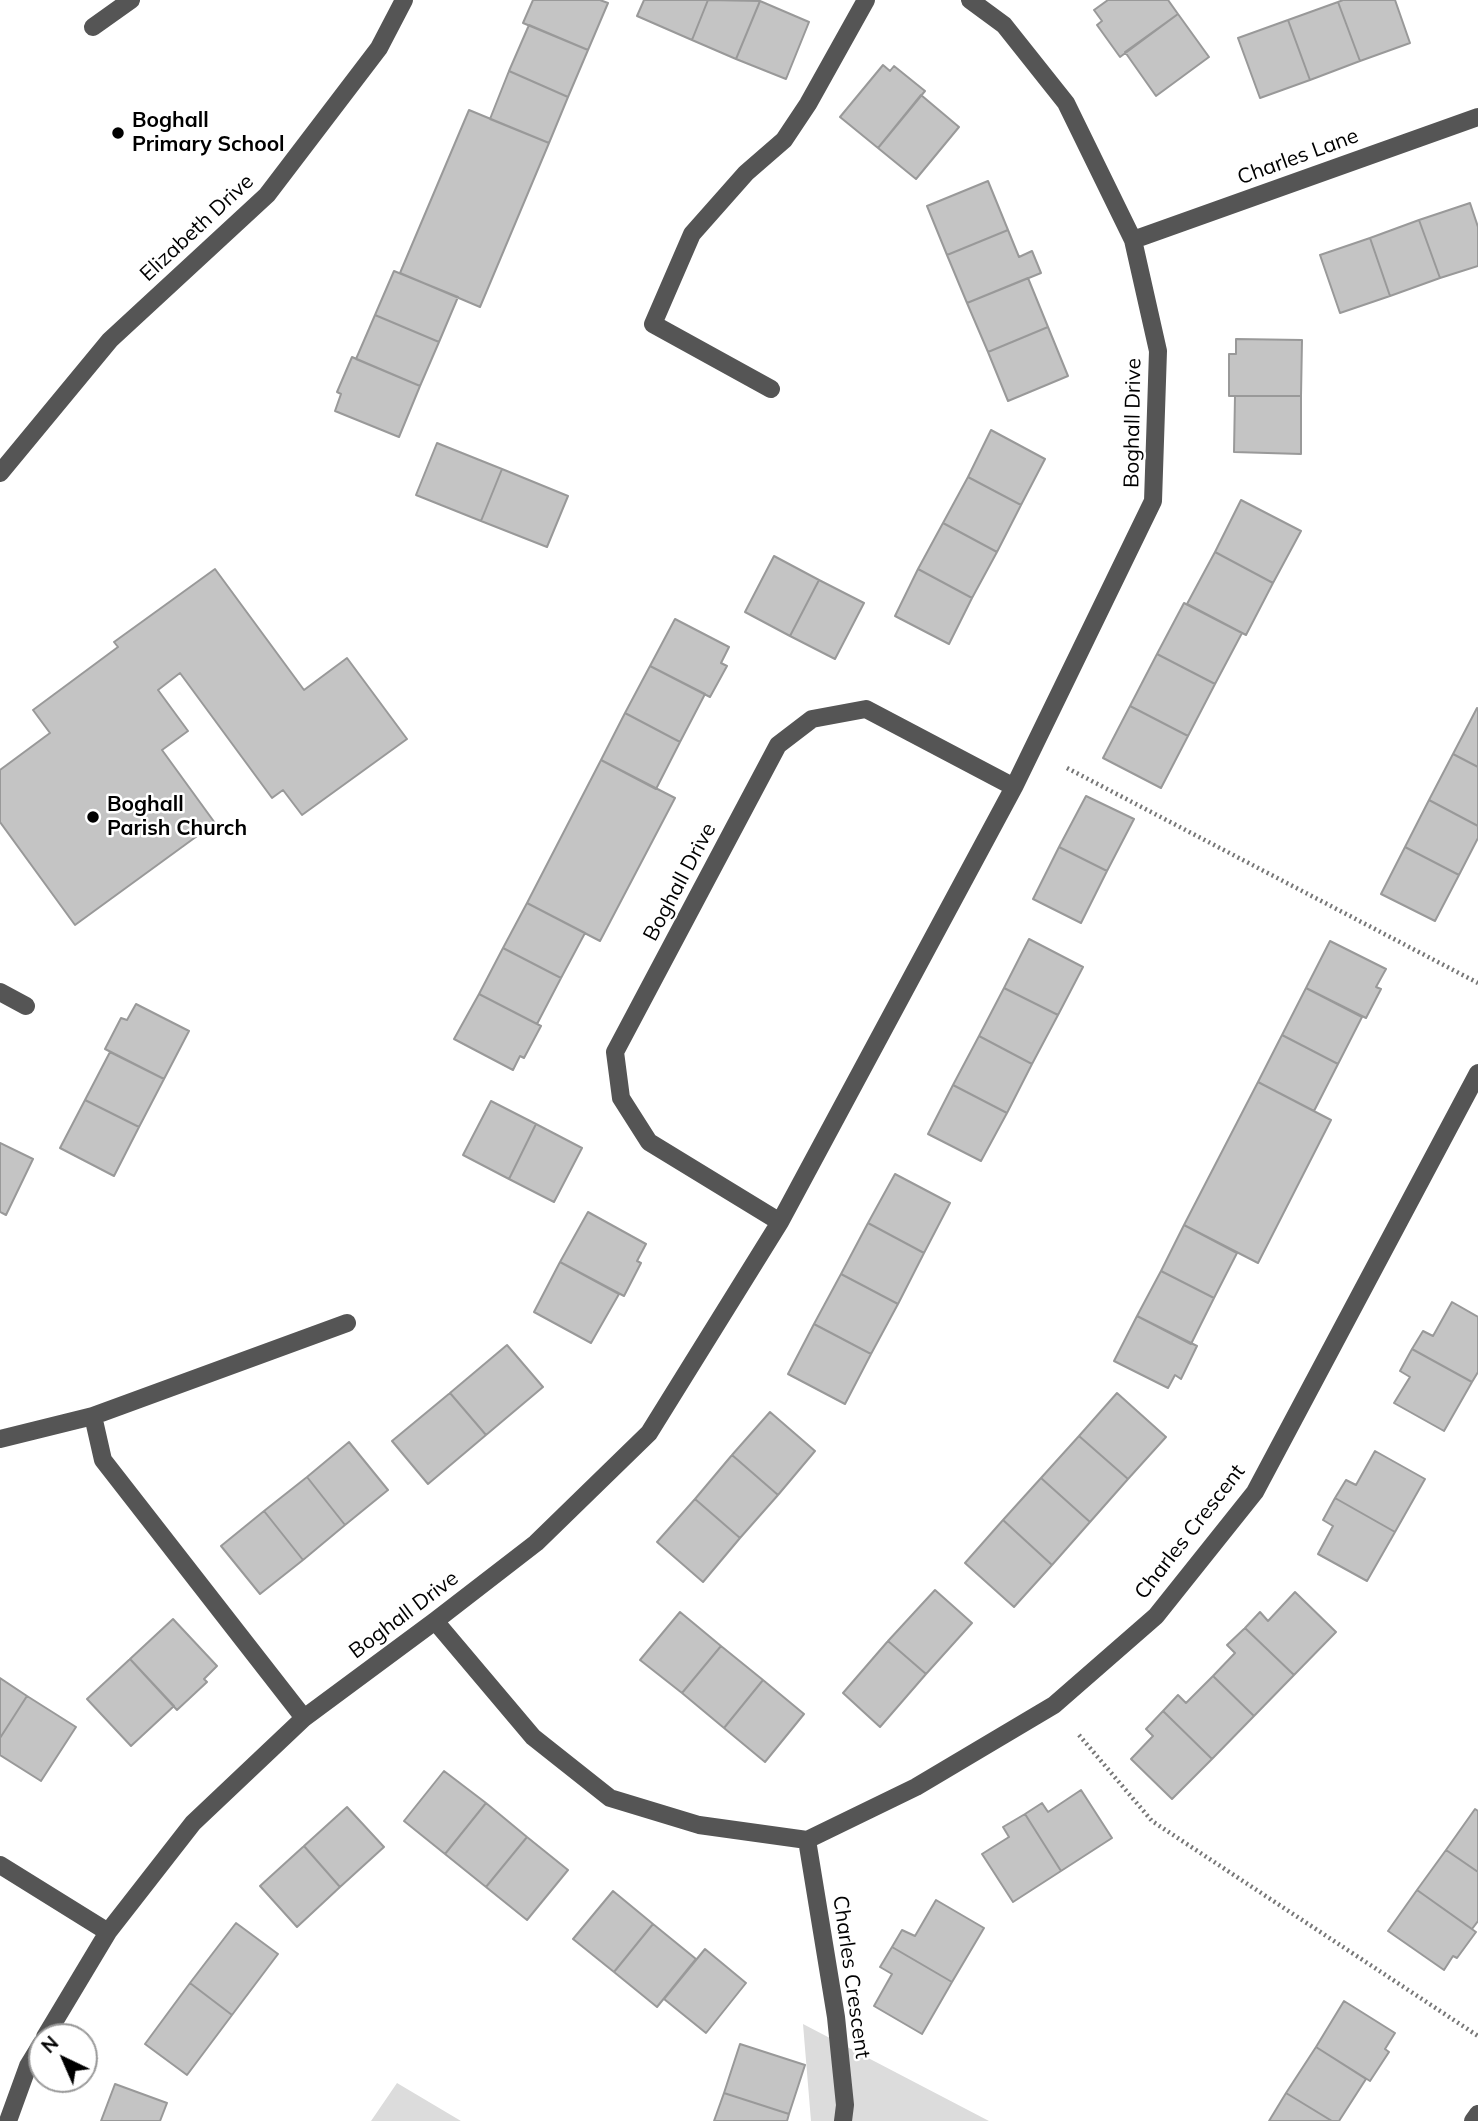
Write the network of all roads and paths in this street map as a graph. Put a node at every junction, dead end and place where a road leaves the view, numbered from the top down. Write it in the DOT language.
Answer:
graph roads {
  1 [pos="131,0"];
  2 [pos="404,0"];
  3 [pos="866,0"];
  4 [pos="970,0"];
  5 [pos="93,27"];
  6 [pos="1478,117"];
  7 [pos="1133,240"];
  8 [pos="771,389"];
  9 [pos="0,472"];
  10 [pos="1032,750"];
  11 [pos="1014,787"];
  12 [pos="1478,983"];
  13 [pos="0,992"];
  14 [pos="26,1006"];
  15 [pos="1478,1073"];
  16 [pos="780,1222"];
  17 [pos="347,1323"];
  18 [pos="93,1416"];
  19 [pos="0,1439"];
  20 [pos="435,1622"];
  21 [pos="1054,1705"];
  22 [pos="303,1718"];
  23 [pos="807,1840"];
  24 [pos="0,1865"];
  25 [pos="108,1932"];
  26 [pos="54,2023"];
  27 [pos="1478,2036"];
  28 [pos="28,2066"];
  29 [pos="1478,2114"];
  30 [pos="8,2121"];
  31 [pos="843,2121"];
  32 [pos="1473,2121"];
  1 -- 5 [label="street"];
  2 -- 9 [label="street, Elizabeth Drive"];
  3 -- 8 [label="street"];
  4 -- 7 [label="street, Boghall Drive"];
  6 -- 7 [label="street, Charles Lane"];
  7 -- 10 [label="street, Boghall Drive"];
  10 -- 11 [label="street, Boghall Drive"];
  10 -- 12 [label="path"];
  11 -- 16 [label="street, Boghall Drive"];
  11 -- 16 [label="street, Boghall Drive"];
  13 -- 14 [label="street"];
  15 -- 21 [label="street, Charles Crescent"];
  16 -- 20 [label="street, Boghall Drive"];
  17 -- 18 [label="street"];
  18 -- 19 [label="street"];
  18 -- 22 [label="street"];
  20 -- 22 [label="street, Boghall Drive"];
  20 -- 23 [label="street"];
  21 -- 23 [label="street, Charles Crescent"];
  21 -- 27 [label="path"];
  22 -- 25 [label="street, Boghall Drive"];
  23 -- 31 [label="street, Charles Crescent"];
  24 -- 25 [label="street"];
  25 -- 26 [label="street, Boghall Drive"];
  28 -- 30 [label="street"];
  29 -- 32 [label="street"];
}
